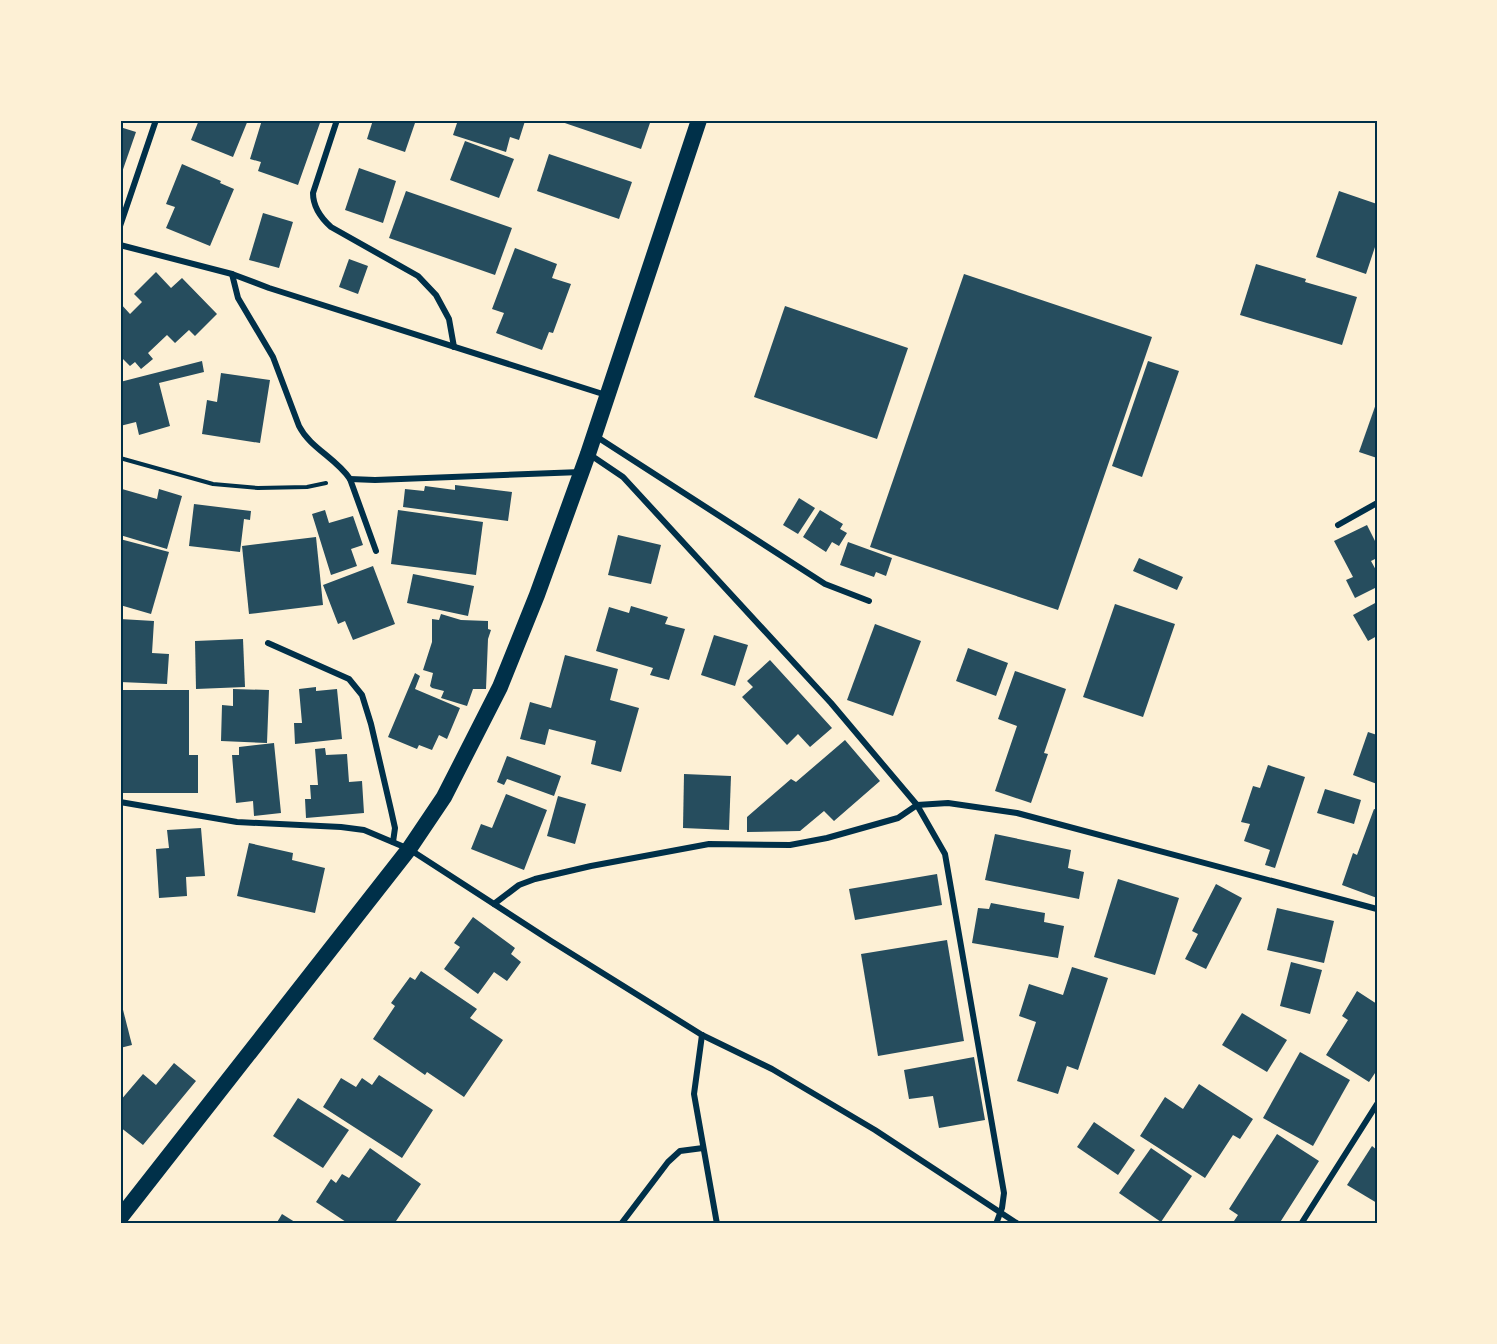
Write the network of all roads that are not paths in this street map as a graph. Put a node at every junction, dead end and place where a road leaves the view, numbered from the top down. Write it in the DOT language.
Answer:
graph roads {
  1 [pos="156,120"];
  2 [pos="337,120"];
  3 [pos="699,120"];
  4 [pos="120,226"];
  5 [pos="120,245"];
  6 [pos="232,274"];
  7 [pos="454,347"];
  8 [pos="606,396"];
  9 [pos="594,435"];
  10 [pos="588,454"];
  11 [pos="581,472"];
  12 [pos="350,479"];
  13 [pos="1377,503"];
  14 [pos="1338,525"];
  15 [pos="376,551"];
  16 [pos="869,601"];
  17 [pos="268,643"];
  18 [pos="120,802"];
  19 [pos="917,805"];
  20 [pos="393,842"];
  21 [pos="409,849"];
  22 [pos="494,904"];
  23 [pos="1377,909"];
  24 [pos="702,1035"];
  25 [pos="1377,1104"];
  26 [pos="704,1148"];
  27 [pos="1000,1212"];
  28 [pos="120,1218"];
  29 [pos="1304,1223"];
  30 [pos="621,1224"];
  31 [pos="717,1224"];
  32 [pos="996,1224"];
  33 [pos="1018,1224"];
  1 -- 4 [label="street"];
  2 -- 7 [label="street"];
  3 -- 8 [label="highway"];
  5 -- 6 [label="street"];
  6 -- 7 [label="street"];
  6 -- 12 [label="street"];
  7 -- 8 [label="street"];
  8 -- 9 [label="highway"];
  9 -- 10 [label="highway"];
  9 -- 16 [label="street"];
  10 -- 11 [label="highway"];
  10 -- 19 [label="street"];
  11 -- 12 [label="street"];
  11 -- 21 [label="highway"];
  12 -- 15 [label="street"];
  13 -- 14 [label="street"];
  17 -- 20 [label="street"];
  18 -- 20 [label="street"];
  19 -- 22 [label="street"];
  19 -- 23 [label="street"];
  19 -- 27 [label="street"];
  20 -- 21 [label="street"];
  21 -- 22 [label="street"];
  21 -- 28 [label="highway"];
  22 -- 24 [label="street"];
  24 -- 26 [label="street"];
  24 -- 27 [label="street"];
  25 -- 29 [label="street"];
  26 -- 30 [label="street"];
  26 -- 31 [label="street"];
  27 -- 32 [label="street"];
  27 -- 33 [label="street"];
}
